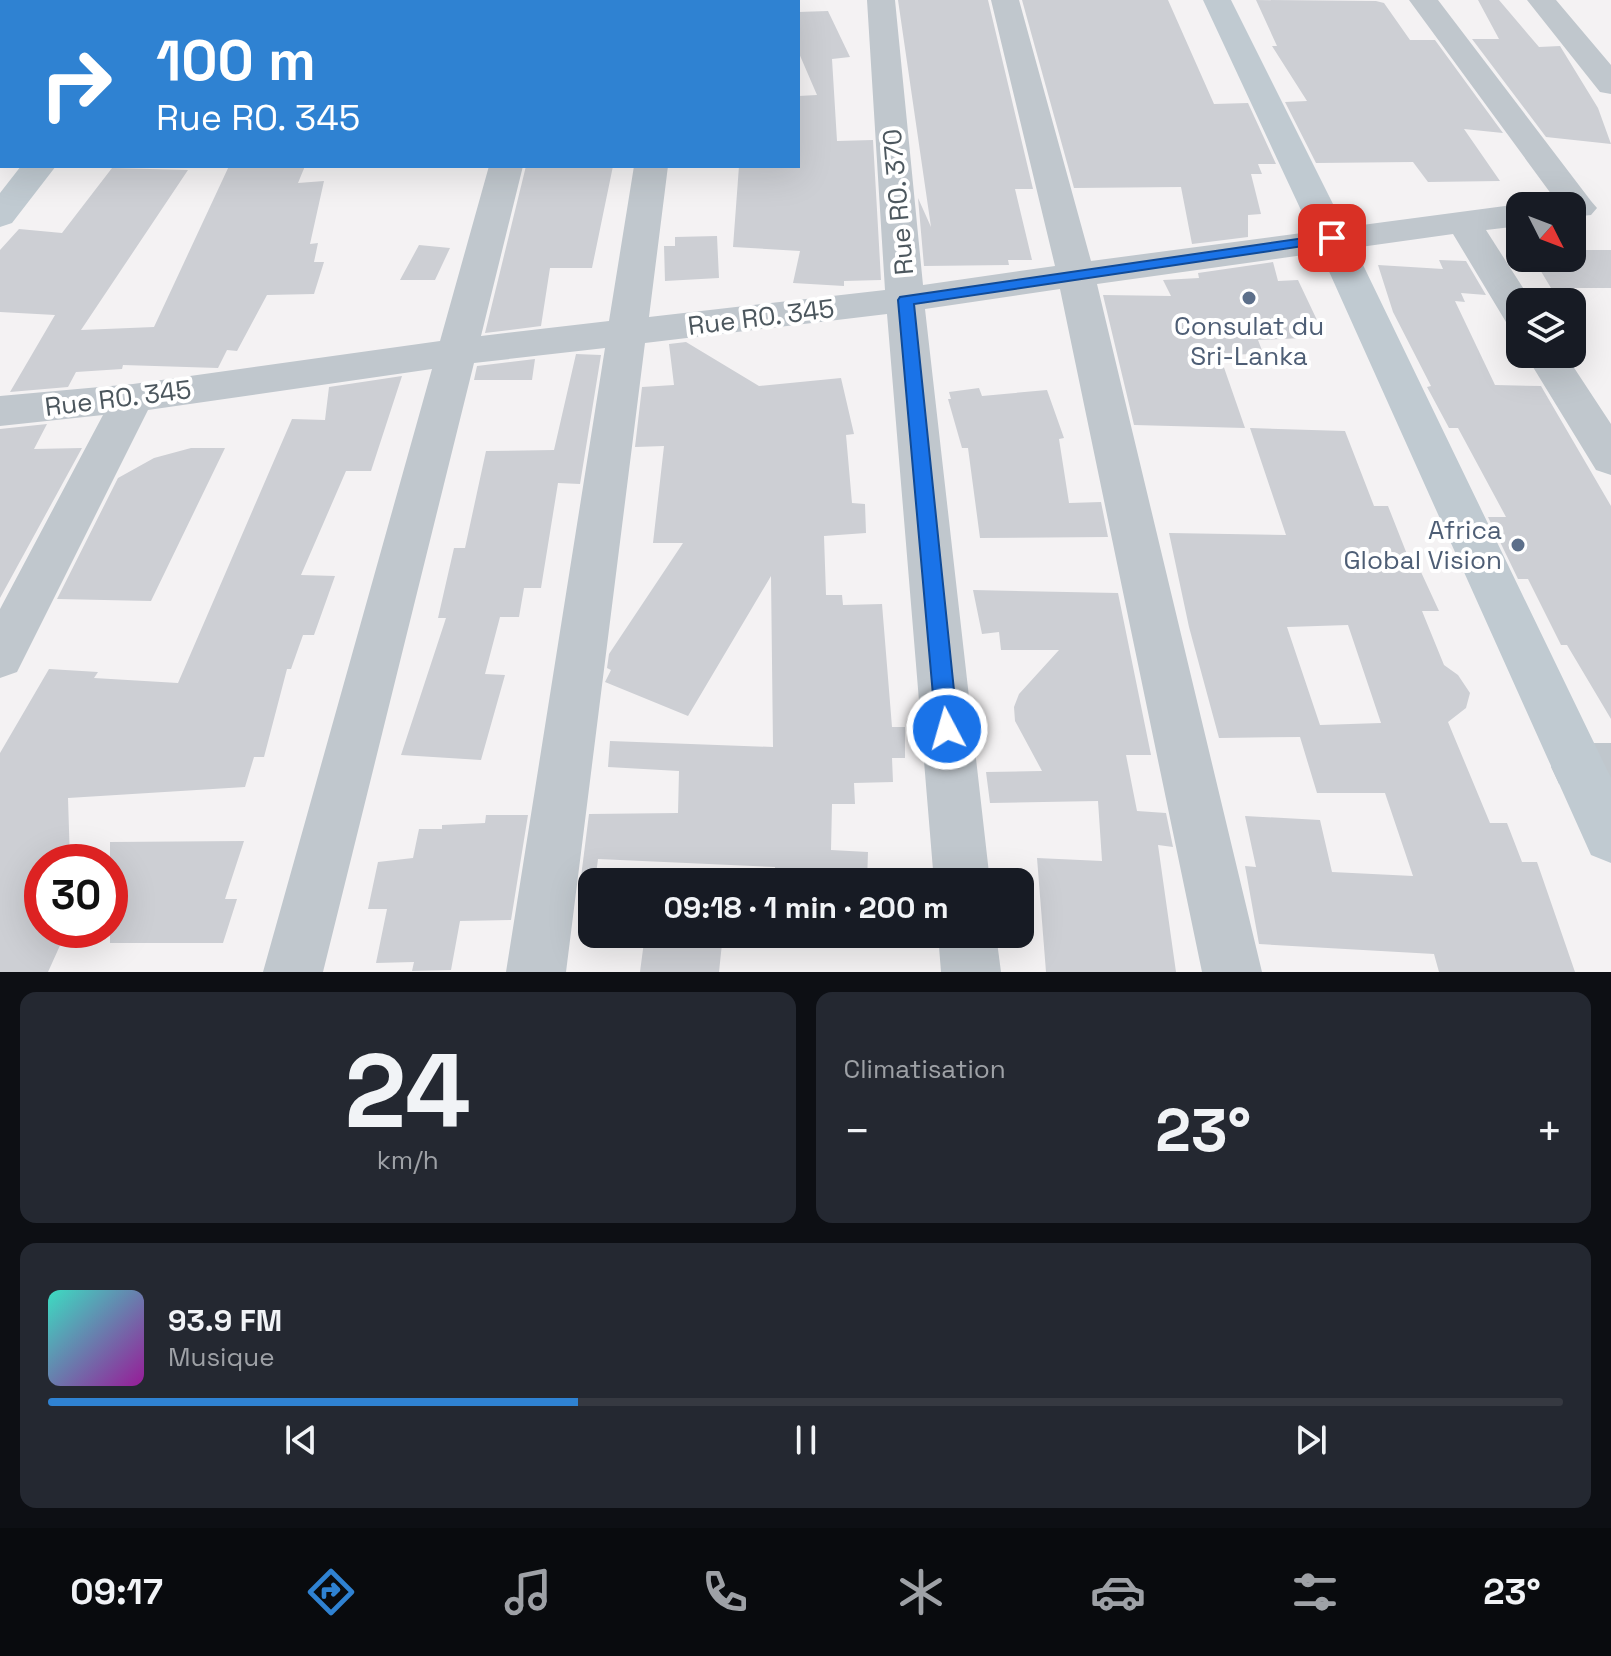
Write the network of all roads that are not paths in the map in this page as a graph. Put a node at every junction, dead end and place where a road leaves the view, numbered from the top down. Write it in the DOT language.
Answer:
graph roads {
  1 [pos="881,0"];
  2 [pos="1005,0"];
  3 [pos="1217,0"];
  4 [pos="1423,0"];
  5 [pos="1541,0"];
  6 [pos="1611,85"];
  7 [pos="37,168"];
  8 [pos="505,168"];
  9 [pos="651,168"];
  10 [pos="1587,207"];
  11 [pos="0,216"];
  12 [pos="1506,217"];
  13 [pos="1463,222"];
  14 [pos="1332,238"];
  15 [pos="1076,275"];
  16 [pos="1506,291"];
  17 [pos="905,300"];
  18 [pos="629,333"];
  19 [pos="455,352"];
  20 [pos="1554,368"];
  21 [pos="133,398"];
  22 [pos="0,411"];
  23 [pos="1611,459"];
  24 [pos="0,657"];
  25 [pos="1595,767"];
  26 [pos="1611,837"];
  27 [pos="961,868"];
  28 [pos="968,948"];
  29 [pos="293,972"];
  30 [pos="536,972"];
  31 [pos="971,972"];
  32 [pos="1232,972"];
  1 -- 17 [label="street, Rue RO. 370"];
  2 -- 15 [label="street"];
  3 -- 14 [label="street"];
  4 -- 10 [label="street"];
  5 -- 6 [label="street"];
  7 -- 11 [label="street"];
  8 -- 19 [label="street"];
  9 -- 18 [label="street"];
  12 -- 13 [label="street, Rue RO. 345"];
  13 -- 14 [label="street, Rue RO. 345"];
  13 -- 16 [label="street"];
  14 -- 15 [label="street, Rue RO. 345"];
  14 -- 25 [label="street"];
  15 -- 17 [label="street, Rue RO. 345"];
  15 -- 32 [label="street"];
  17 -- 18 [label="street, Rue RO. 345"];
  17 -- 27 [label="street, Rue RO. 370"];
  18 -- 19 [label="street, Rue RO. 345"];
  18 -- 30 [label="street"];
  19 -- 21 [label="street, Rue RO. 345"];
  19 -- 29 [label="street"];
  20 -- 23 [label="street"];
  21 -- 22 [label="street, Rue RO. 345"];
  21 -- 24 [label="street"];
  25 -- 26 [label="street"];
  28 -- 31 [label="street"];
}
